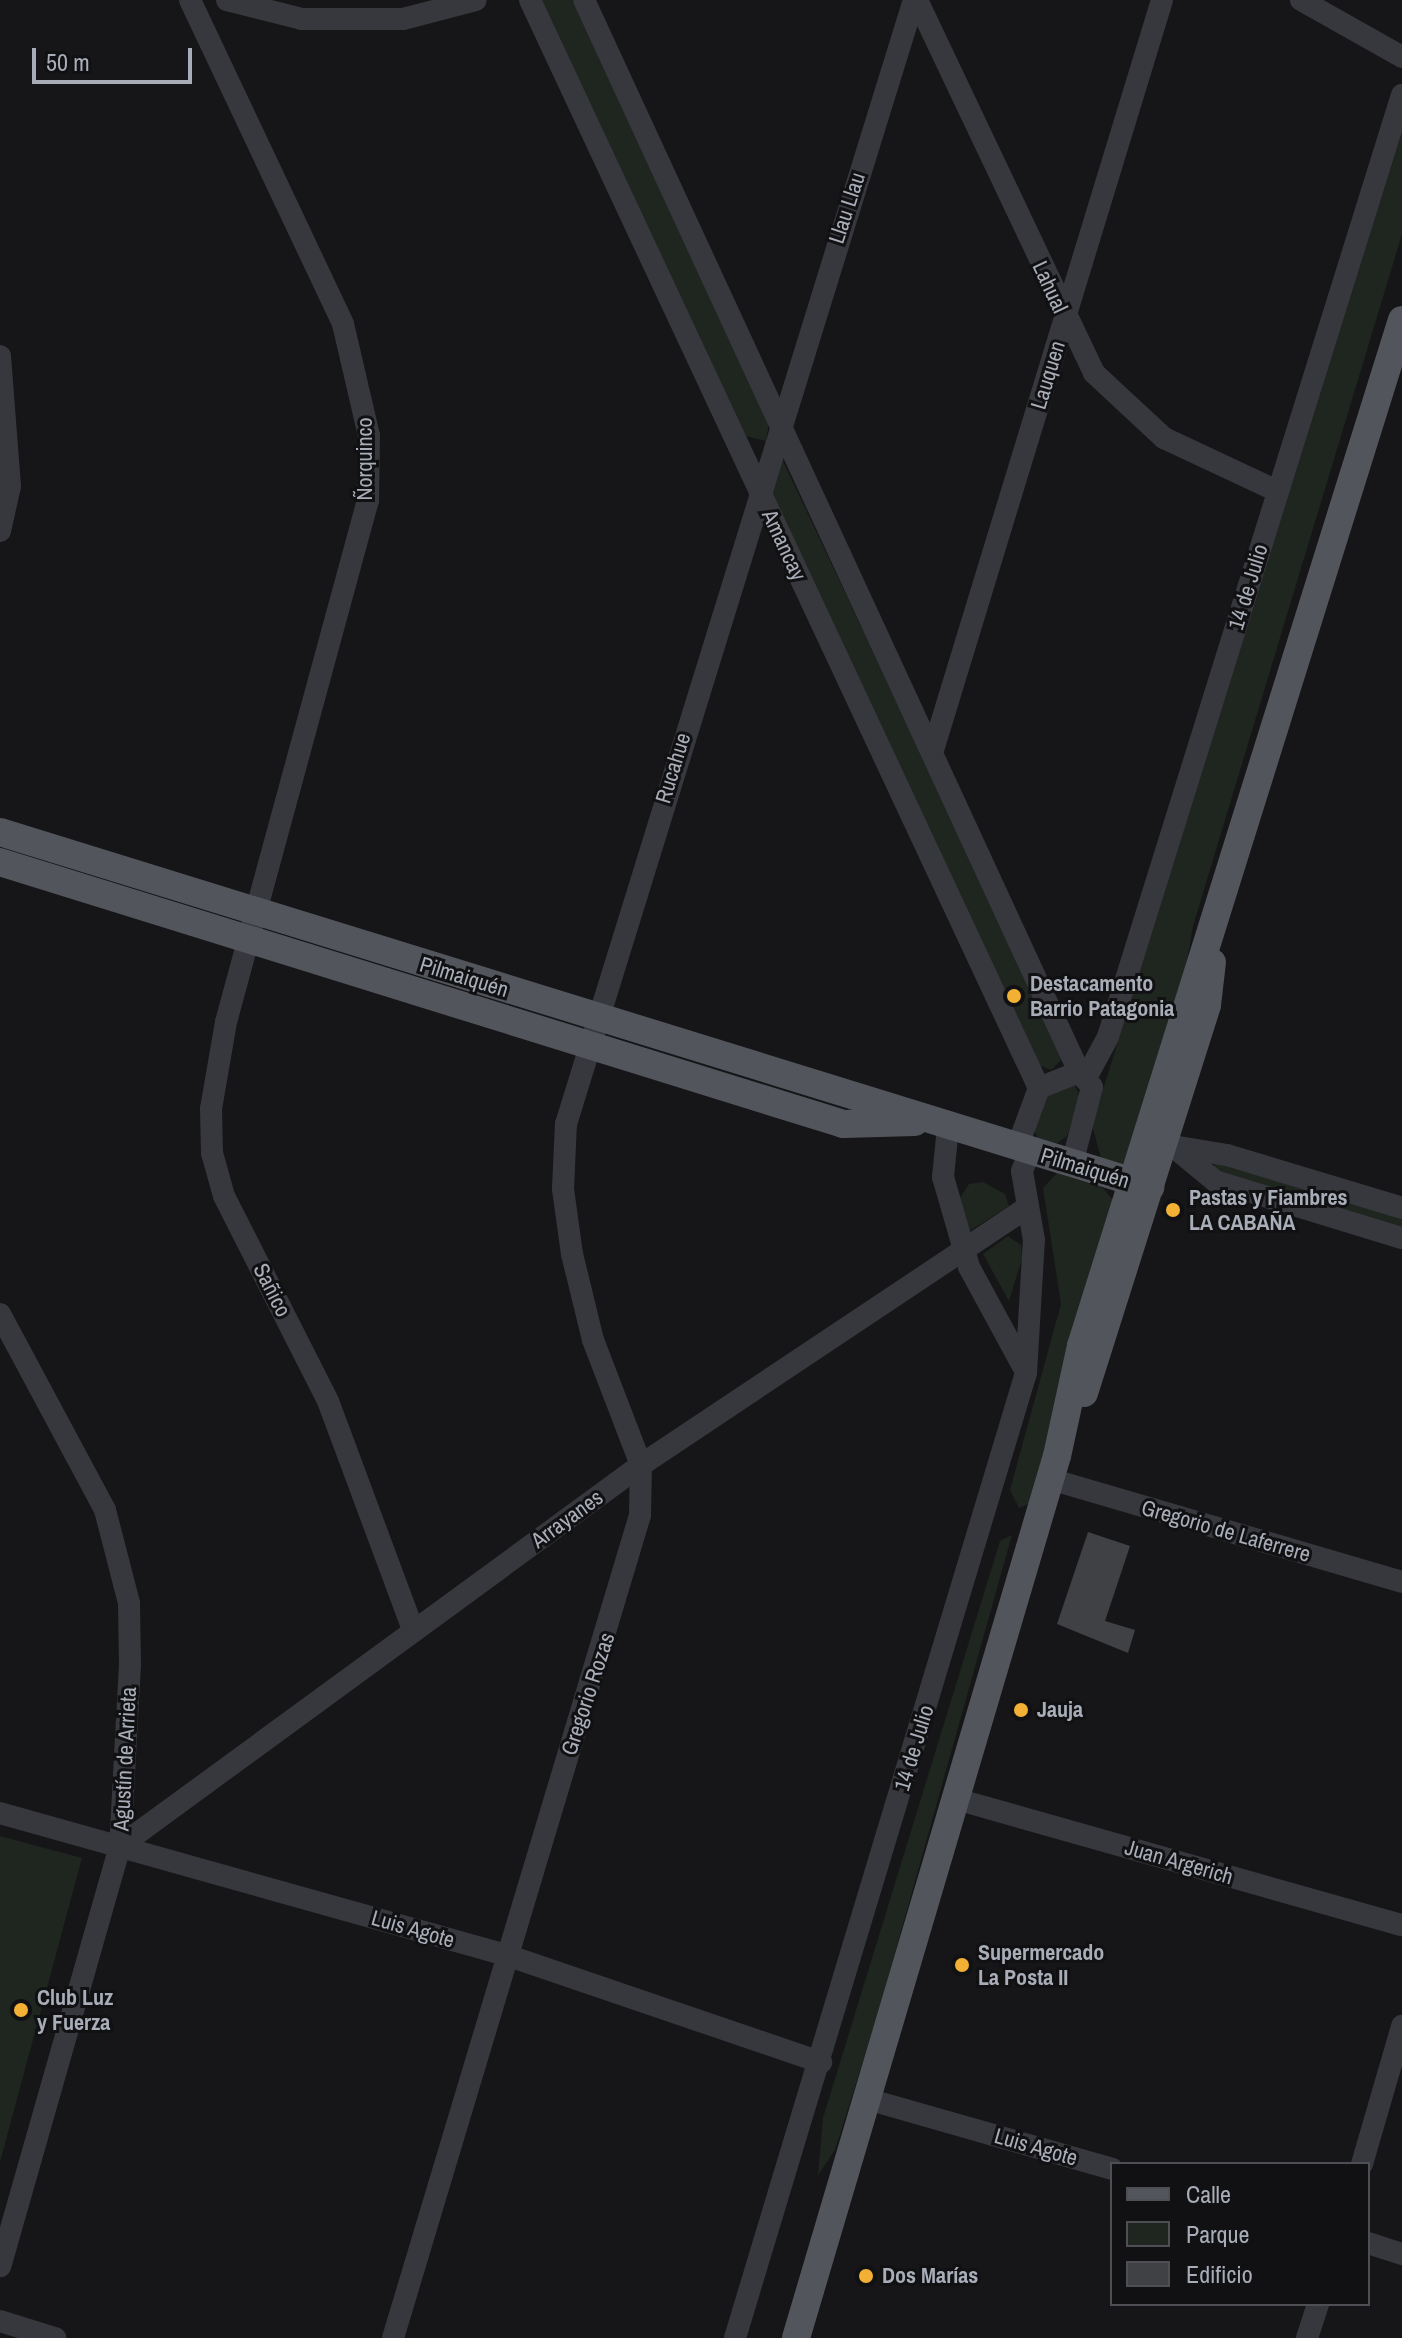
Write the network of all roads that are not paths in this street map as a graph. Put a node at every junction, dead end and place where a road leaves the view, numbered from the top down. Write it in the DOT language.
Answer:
graph roads {
  1 [pos="190,0"];
  2 [pos="227,0"];
  3 [pos="476,0"];
  4 [pos="530,0"];
  5 [pos="584,0"];
  6 [pos="915,0"];
  7 [pos="1162,0"];
  8 [pos="1301,0"];
  9 [pos="1402,57"];
  10 [pos="1402,95"];
  11 [pos="1065,319"];
  12 [pos="1402,320"];
  13 [pos="0,356"];
  14 [pos="780,416"];
  15 [pos="1277,491"];
  16 [pos="759,492"];
  17 [pos="0,531"];
  18 [pos="933,750"];
  19 [pos="0,832"];
  20 [pos="0,862"];
  21 [pos="250,925"];
  22 [pos="592,1031"];
  23 [pos="1083,1074"];
  24 [pos="1039,1088"];
  25 [pos="938,1124"];
  26 [pos="1162,1147"];
  27 [pos="1024,1150"];
  28 [pos="1072,1164"];
  29 [pos="1140,1184"];
  30 [pos="1027,1208"];
  31 [pos="1402,1208"];
  32 [pos="1402,1238"];
  33 [pos="964,1248"];
  34 [pos="0,1314"];
  35 [pos="1026,1373"];
  36 [pos="641,1465"];
  37 [pos="1054,1468"];
  38 [pos="1402,1582"];
  39 [pos="413,1630"];
  40 [pos="956,1799"];
  41 [pos="0,1813"];
  42 [pos="120,1846"];
  43 [pos="1402,1925"];
  44 [pos="506,1955"];
  45 [pos="1402,2026"];
  46 [pos="821,2062"];
  47 [pos="867,2099"];
  48 [pos="1363,2162"];
  49 [pos="1110,2168"];
  50 [pos="1370,2244"];
  51 [pos="1402,2254"];
  52 [pos="0,2266"];
  53 [pos="1317,2306"];
  54 [pos="0,2321"];
  55 [pos="55,2338"];
  56 [pos="393,2338"];
  57 [pos="735,2338"];
  58 [pos="796,2338"];
  59 [pos="1307,2338"];
  1 -- 21 [label="street, Ñorquinco"];
  2 -- 3 [label="street"];
  4 -- 16 [label="street, Amancay"];
  5 -- 14 [label="street"];
  6 -- 11 [label="street, Lahual"];
  6 -- 14 [label="street, Llau Llau"];
  7 -- 11 [label="street, Lauquen"];
  8 -- 9 [label="street"];
  10 -- 15 [label="street, 14 de Julio"];
  11 -- 15 [label="street, Lahual"];
  11 -- 18 [label="street, Lauquen"];
  12 -- 26 [label="main road"];
  13 -- 17 [label="street"];
  14 -- 16 [label="street, Llau Llau"];
  14 -- 18 [label="street"];
  15 -- 23 [label="street, 14 de Julio"];
  16 -- 22 [label="street, Rucahue"];
  16 -- 24 [label="street, Amancay"];
  18 -- 23 [label="street"];
  19 -- 21 [label="main road, Pilmaiquén"];
  20 -- 21 [label="main road, Pilmaiquén"];
  21 -- 22 [label="main road, Pilmaiquén"];
  21 -- 39 [label="street, Sañico"];
  22 -- 25 [label="main road, Pilmaiquén"];
  22 -- 36 [label="street, Gregorio Rozas"];
  23 -- 24 [label="street"];
  23 -- 28 [label="street"];
  24 -- 27 [label="street, 14 de Julio"];
  25 -- 27 [label="main road, Pilmaiquén"];
  25 -- 33 [label="street"];
  26 -- 29 [label="main road"];
  26 -- 31 [label="street"];
  26 -- 32 [label="street"];
  27 -- 28 [label="main road, Pilmaiquén"];
  27 -- 30 [label="street, 14 de Julio"];
  28 -- 29 [label="main road, Pilmaiquén"];
  29 -- 37 [label="main road"];
  30 -- 33 [label="street, Arrayanes"];
  30 -- 35 [label="street, 14 de Julio"];
  33 -- 35 [label="street"];
  33 -- 36 [label="street, Arrayanes"];
  34 -- 42 [label="street, Agustín de Arrieta"];
  35 -- 46 [label="street, 14 de Julio"];
  36 -- 39 [label="street, Arrayanes"];
  36 -- 44 [label="street, Gregorio Rozas"];
  37 -- 38 [label="street, Gregorio de Laferrere"];
  37 -- 40 [label="main road"];
  39 -- 42 [label="street, Arrayanes"];
  40 -- 43 [label="street, Juan Argerich"];
  40 -- 47 [label="main road"];
  41 -- 42 [label="street, Luis Agote"];
  42 -- 44 [label="street, Luis Agote"];
  42 -- 52 [label="street, Agustín de Arrieta"];
  44 -- 46 [label="street, Luis Agote"];
  44 -- 56 [label="street, Gregorio Rozas"];
  45 -- 48 [label="street"];
  46 -- 57 [label="street, 14 de Julio"];
  47 -- 49 [label="street, Luis Agote"];
  47 -- 58 [label="main road"];
  50 -- 51 [label="street"];
  53 -- 59 [label="street"];
  54 -- 55 [label="street"];
}
